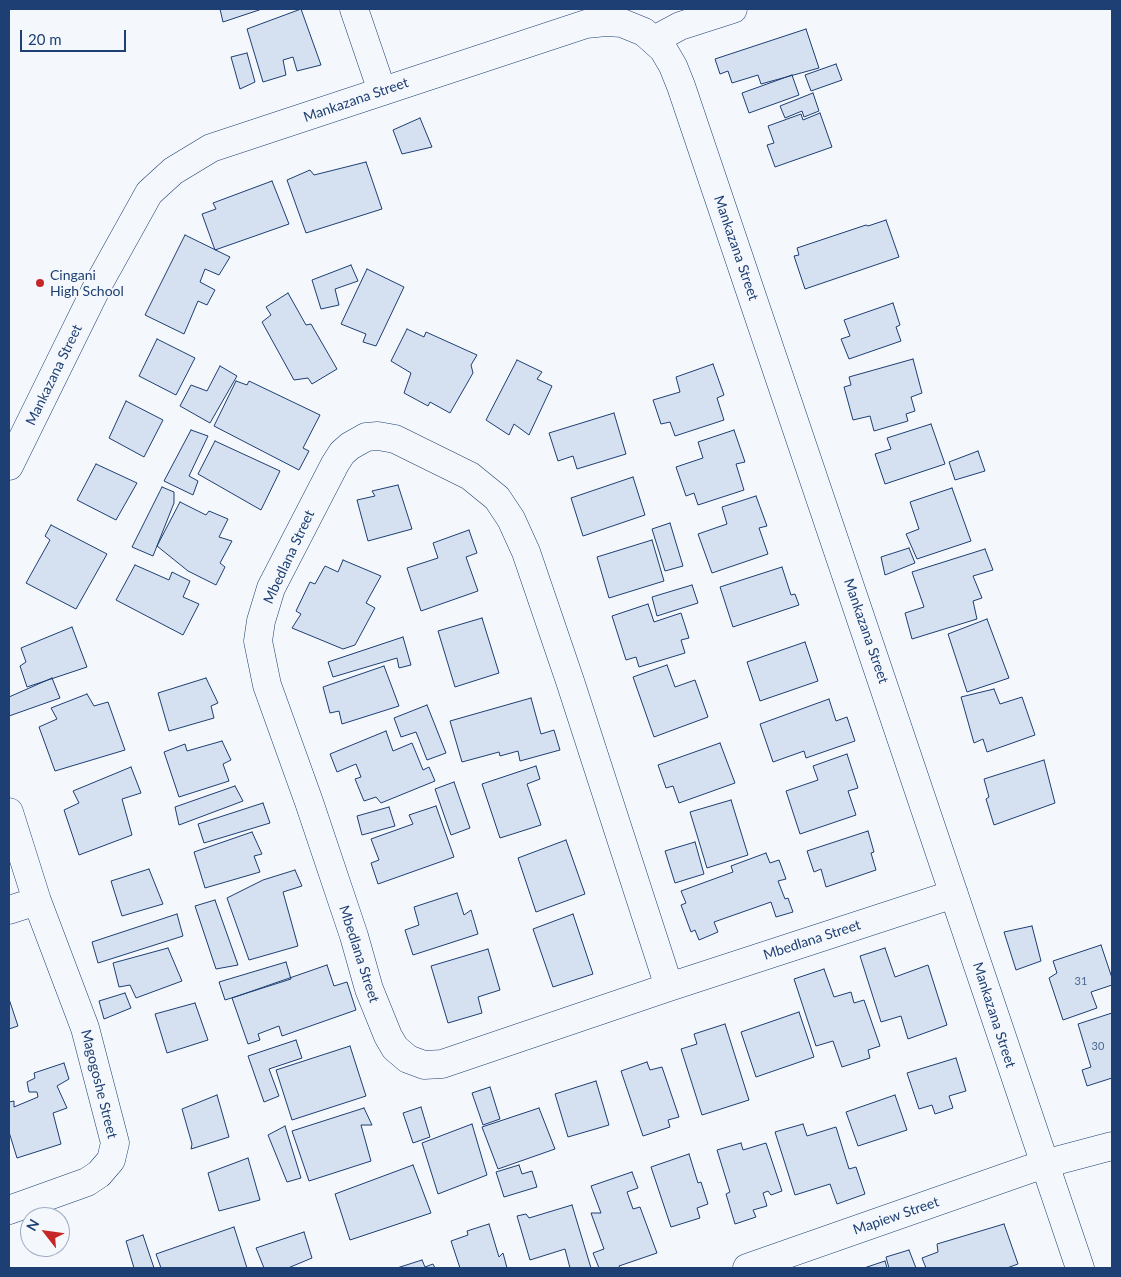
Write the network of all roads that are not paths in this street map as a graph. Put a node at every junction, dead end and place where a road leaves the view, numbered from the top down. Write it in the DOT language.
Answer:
graph roads {
  1 [pos="354,9"];
  2 [pos="733,9"];
  3 [pos="654,40"];
  4 [pos="382,92"];
  5 [pos="9,466"];
  6 [pos="9,812"];
  7 [pos="954,894"];
  8 [pos="37,901"];
  9 [pos="9,910"];
  10 [pos="669,987"];
  11 [pos="1112,1146"];
  12 [pos="1044,1164"];
  13 [pos="9,1210"];
  14 [pos="762,1266"];
  15 [pos="1080,1268"];
  1 -- 4 [label="street"];
  2 -- 3 [label="street"];
  3 -- 4 [label="street, Mankazana Street"];
  3 -- 7 [label="street, Mankazana Street"];
  4 -- 5 [label="street, Mankazana Street"];
  6 -- 8 [label="street, Magogoshe Street"];
  7 -- 10 [label="street, Mbedlana Street"];
  7 -- 12 [label="street, Mankazana Street"];
  8 -- 9 [label="street"];
  8 -- 13 [label="street, Magogoshe Street"];
  10 -- 10 [label="street, Mbedlana Street"];
  11 -- 12 [label="street, Mapiew Street"];
  12 -- 14 [label="street, Mapiew Street"];
  12 -- 15 [label="street, Mankazana Street"];
}
